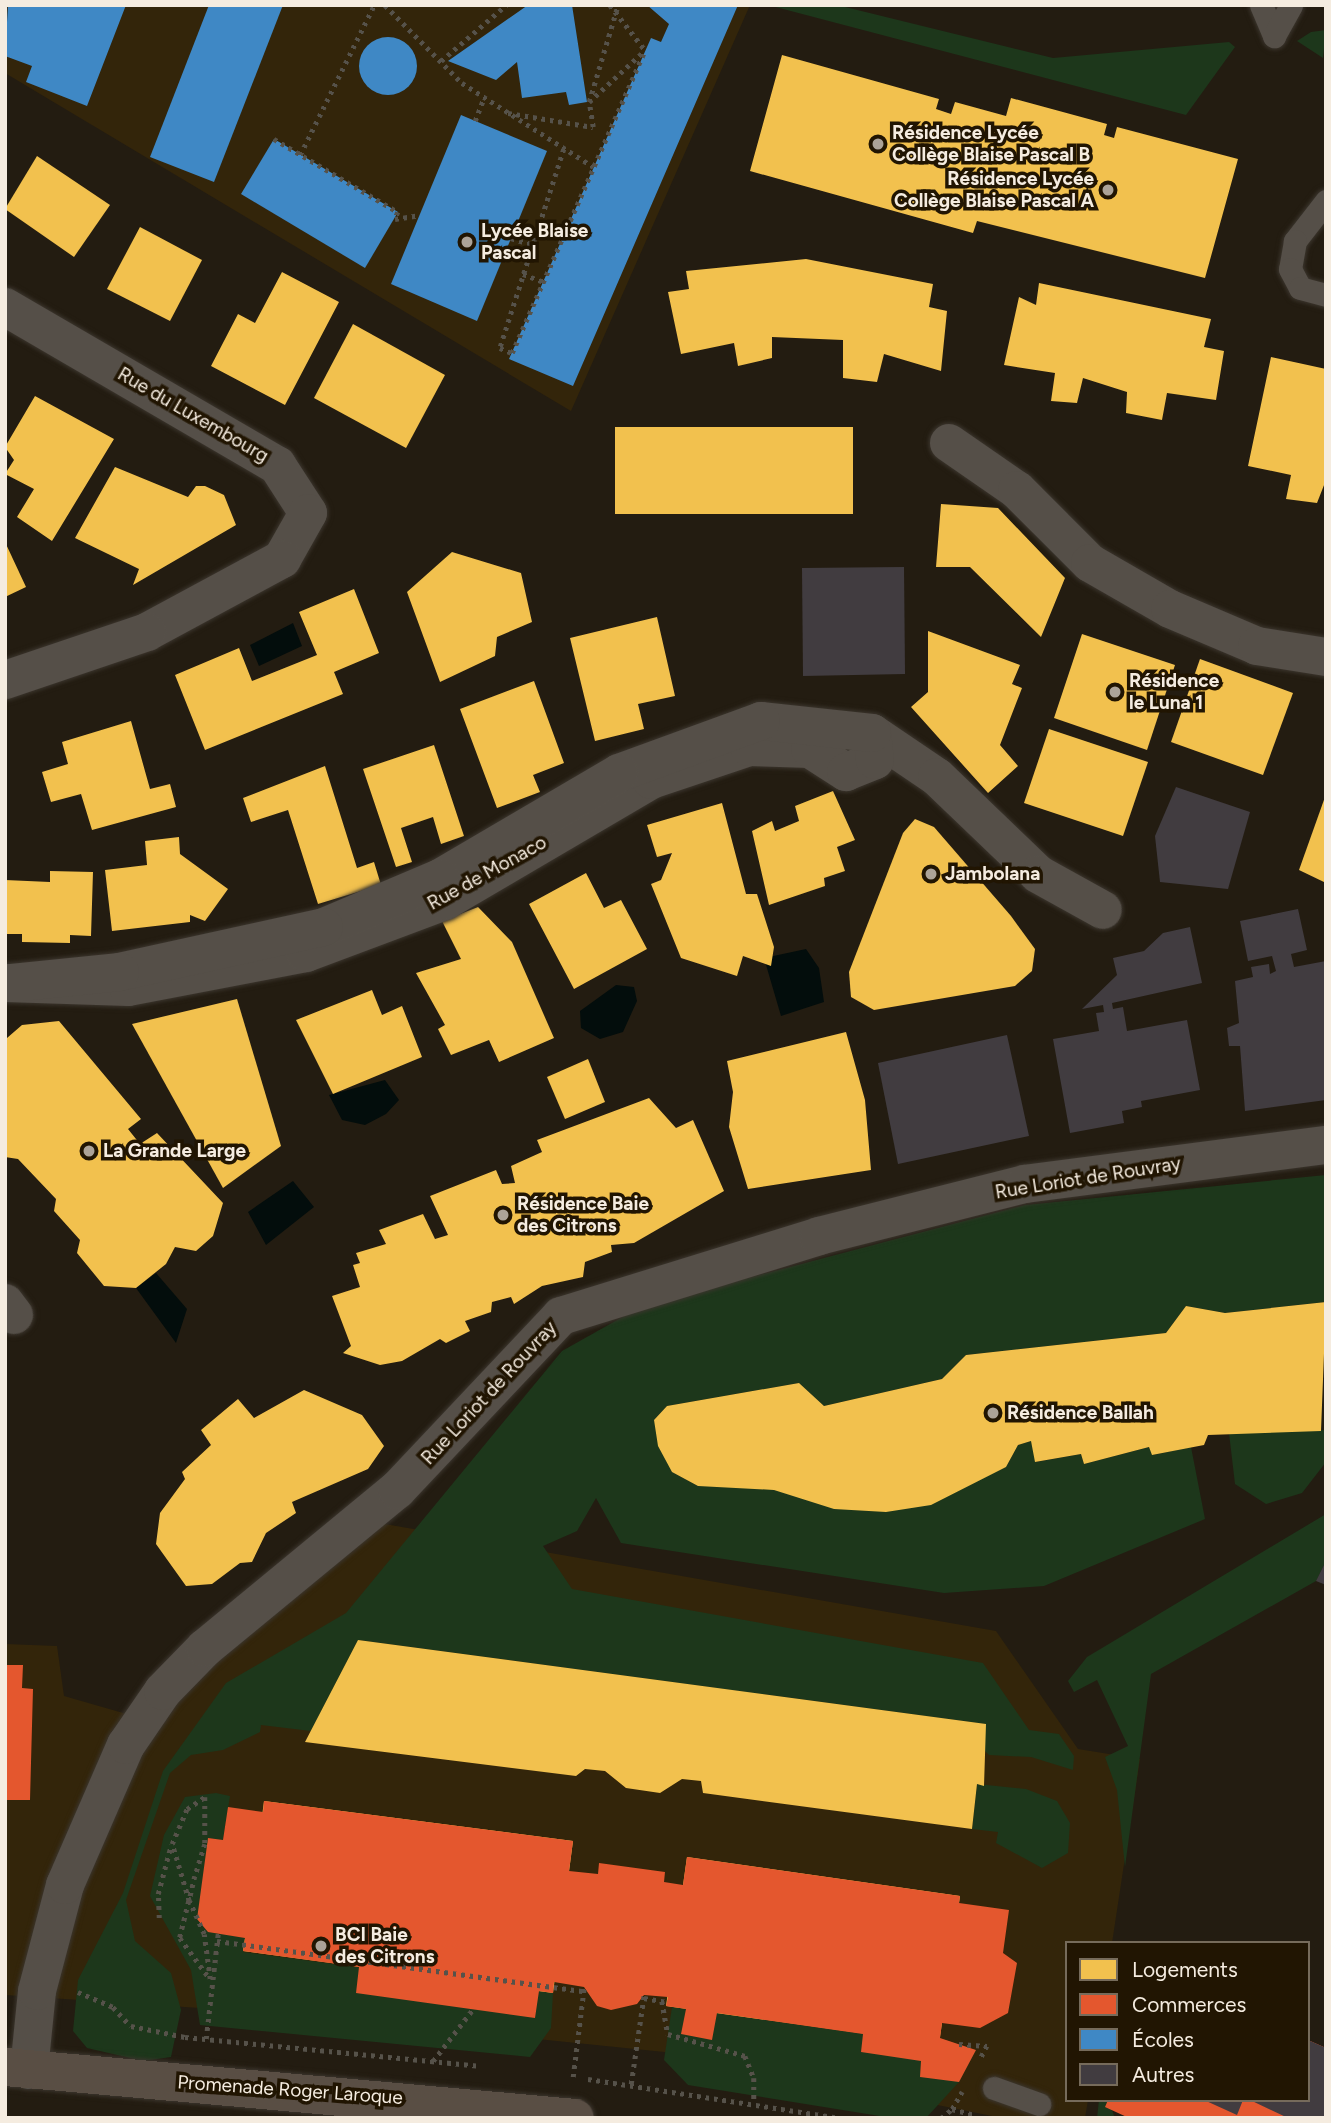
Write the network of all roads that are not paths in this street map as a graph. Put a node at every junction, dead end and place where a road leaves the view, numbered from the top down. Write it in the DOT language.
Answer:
graph roads {
  1 [pos="1261,5"];
  2 [pos="1291,5"];
  3 [pos="1326,201"];
  4 [pos="1326,295"];
  5 [pos="5,307"];
  6 [pos="949,443"];
  7 [pos="1326,657"];
  8 [pos="5,680"];
  9 [pos="1103,910"];
  10 [pos="8,983"];
  11 [pos="1326,1145"];
  12 [pos="17,2069"];
  13 [pos="994,2088"];
  14 [pos="1039,2104"];
  15 [pos="575,2118"];
  1 -- 2 [label="lane"];
  3 -- 4 [label="lane"];
  5 -- 8 [label="street, Rue du Luxembourg"];
  6 -- 7 [label="street"];
  9 -- 10 [label="street, Rue de Monaco"];
  11 -- 12 [label="street, Rue Loriot de Rouvray"];
  12 -- 15 [label="main road, Promenade Roger Laroque"];
  13 -- 14 [label="lane"];
}
